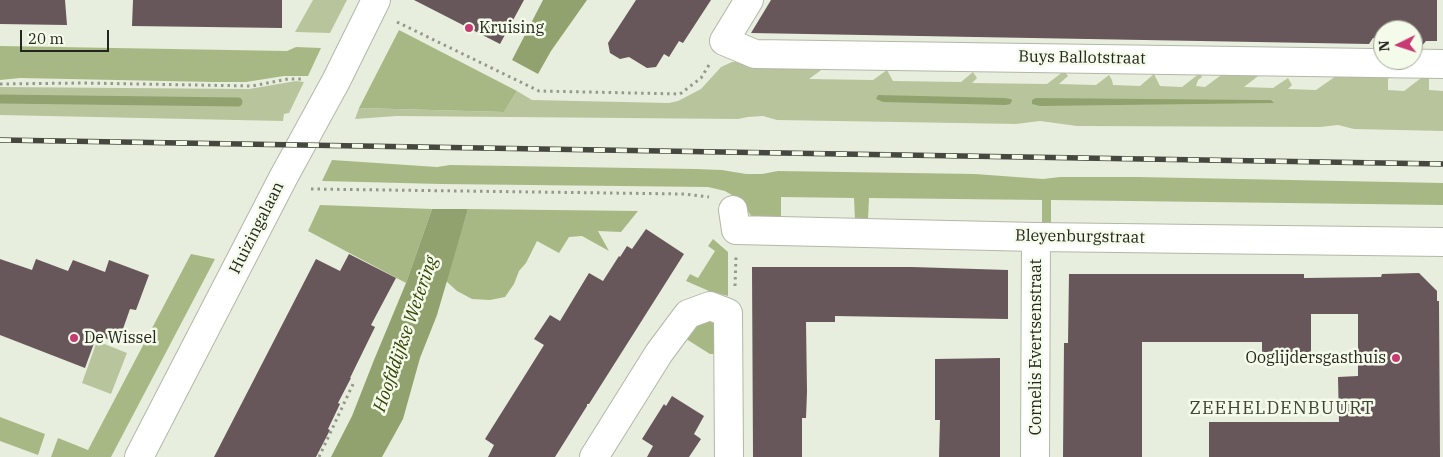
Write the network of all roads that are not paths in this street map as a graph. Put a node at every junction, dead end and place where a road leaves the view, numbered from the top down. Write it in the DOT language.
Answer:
graph roads {
  1 [pos="749,0"];
  2 [pos="374,5"];
  3 [pos="1443,64"];
  4 [pos="734,220"];
  5 [pos="1036,237"];
  6 [pos="1443,242"];
  7 [pos="139,457"];
  8 [pos="594,457"];
  9 [pos="729,457"];
  10 [pos="1035,457"];
  1 -- 3 [label="street, Buys Ballotstraat"];
  2 -- 7 [label="street, Huizingalaan"];
  4 -- 5 [label="street, Bleyenburgstraat"];
  5 -- 6 [label="street, Bleyenburgstraat"];
  5 -- 10 [label="street, Cornelis Evertsenstraat"];
  8 -- 9 [label="street"];
}
